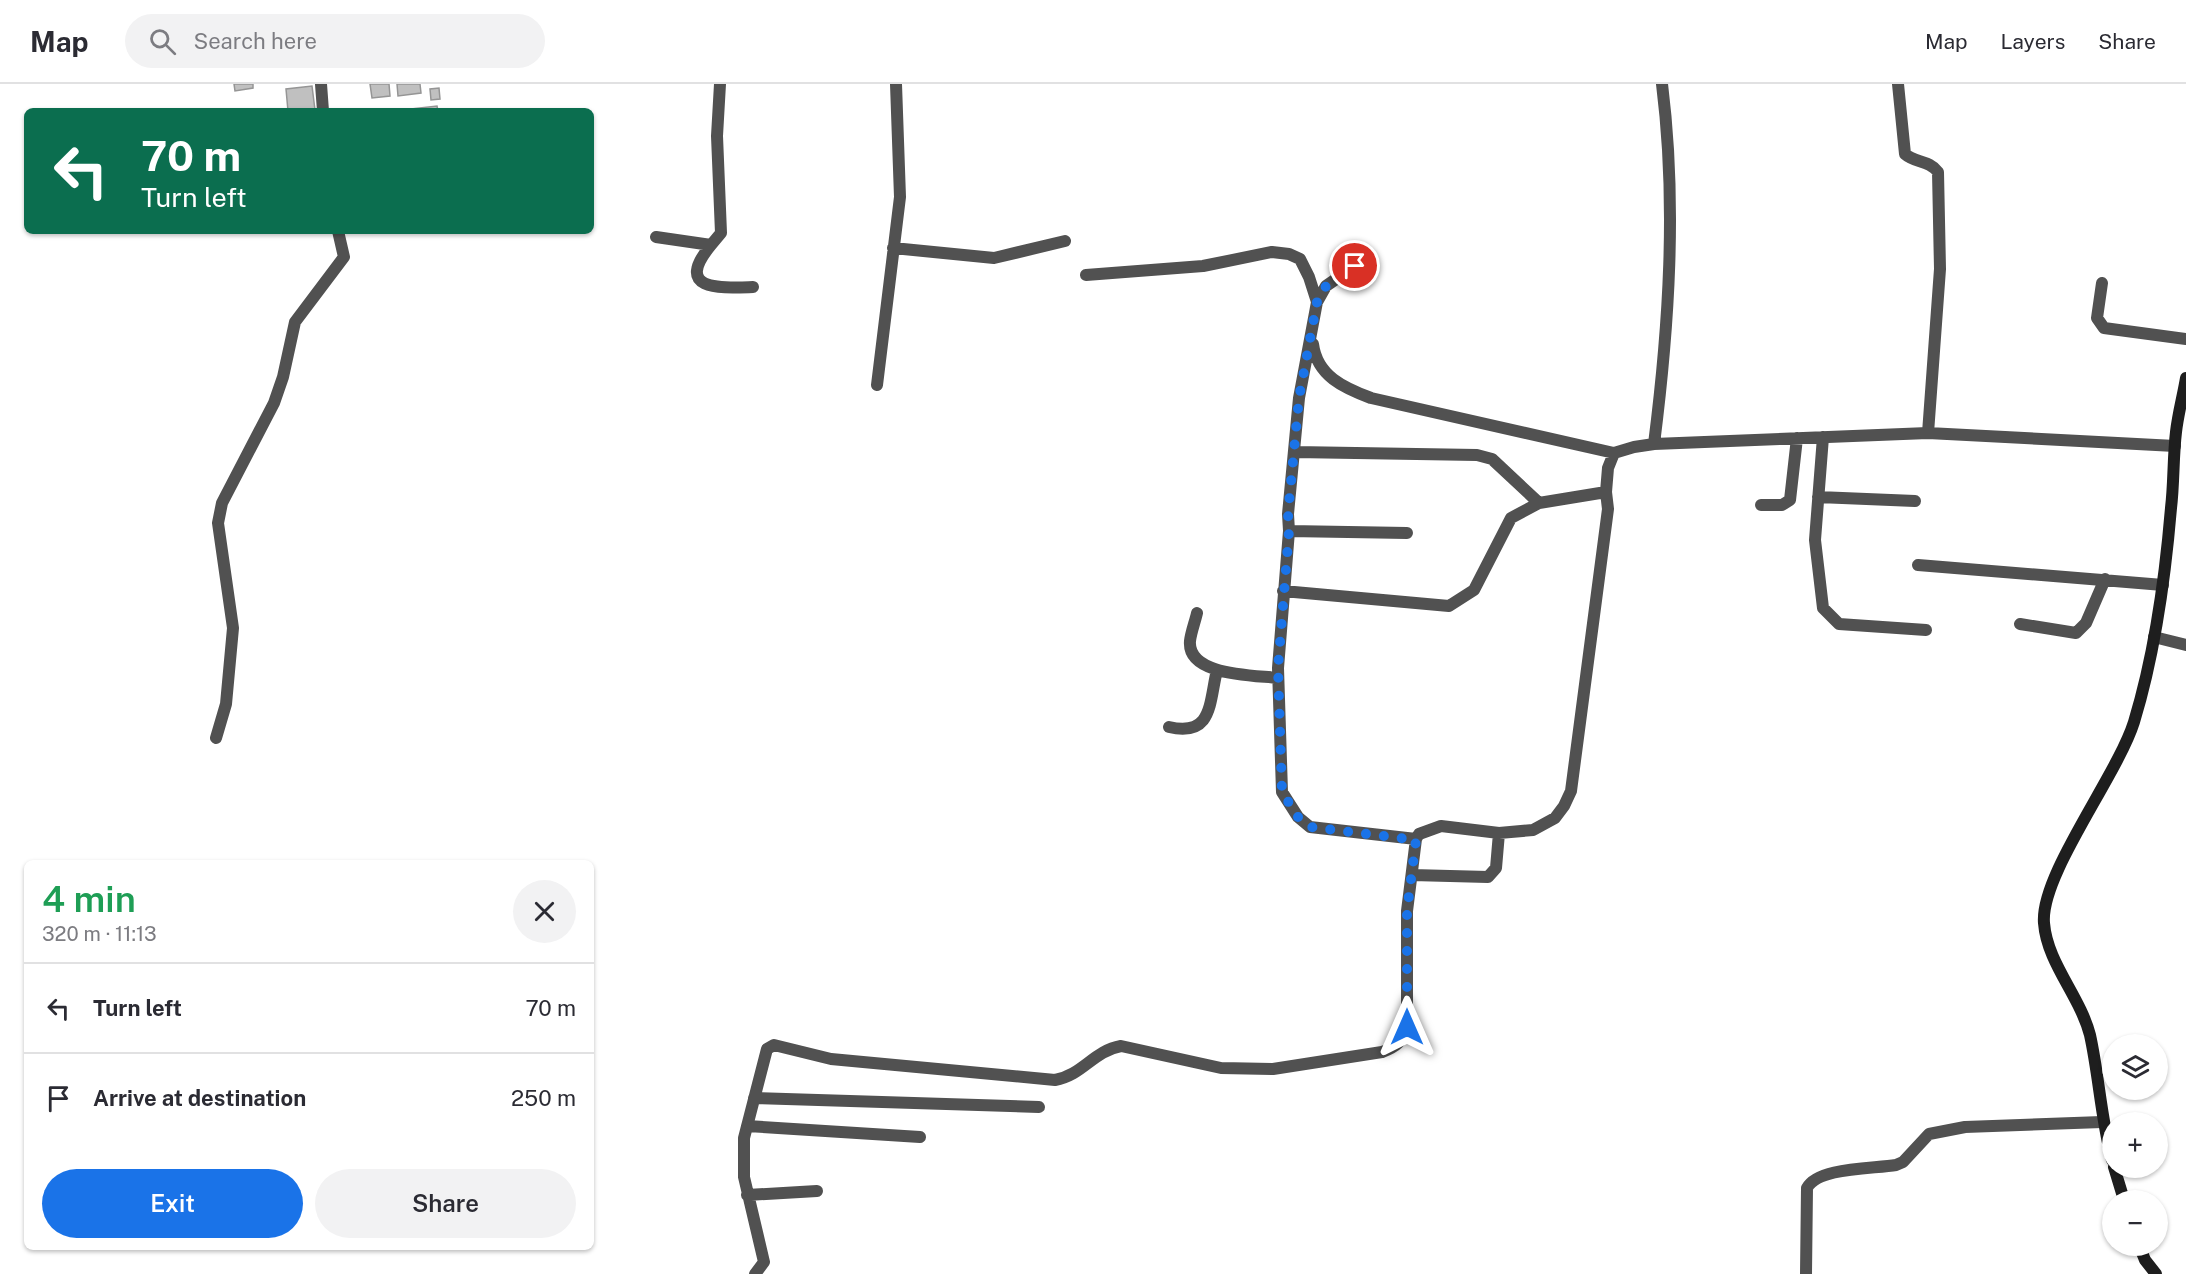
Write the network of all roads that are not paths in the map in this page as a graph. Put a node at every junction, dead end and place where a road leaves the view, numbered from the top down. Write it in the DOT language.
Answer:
graph roads {
  1 [pos="321,84"];
  2 [pos="720,84"];
  3 [pos="896,84"];
  4 [pos="1662,84"];
  5 [pos="1898,84"];
  6 [pos="322,108"];
  7 [pos="339,234"];
  8 [pos="656,237"];
  9 [pos="1065,241"];
  10 [pos="711,245"];
  11 [pos="893,248"];
  12 [pos="1355,266"];
  13 [pos="1086,276"];
  14 [pos="2102,283"];
  15 [pos="753,287"];
  16 [pos="1317,302"];
  17 [pos="1313,337"];
  18 [pos="2186,339"];
  19 [pos="2186,378"];
  20 [pos="878,385"];
  21 [pos="1928,433"];
  22 [pos="1823,437"];
  23 [pos="1797,438"];
  24 [pos="1654,444"];
  25 [pos="2175,446"];
  26 [pos="1295,452"];
  27 [pos="1614,453"];
  28 [pos="1606,492"];
  29 [pos="1818,497"];
  30 [pos="1915,501"];
  31 [pos="1539,503"];
  32 [pos="1761,505"];
  33 [pos="1289,531"];
  34 [pos="1407,533"];
  35 [pos="1918,565"];
  36 [pos="2105,579"];
  37 [pos="2163,585"];
  38 [pos="1283,591"];
  39 [pos="1197,613"];
  40 [pos="2020,624"];
  41 [pos="1926,630"];
  42 [pos="2154,637"];
  43 [pos="2186,645"];
  44 [pos="1217,670"];
  45 [pos="1278,678"];
  46 [pos="1169,727"];
  47 [pos="216,738"];
  48 [pos="1499,833"];
  49 [pos="1416,840"];
  50 [pos="1412,875"];
  51 [pos="754,1098"];
  52 [pos="1039,1107"];
  53 [pos="2102,1122"];
  54 [pos="747,1126"];
  55 [pos="920,1137"];
  56 [pos="817,1191"];
  57 [pos="747,1195"];
  58 [pos="2143,1256"];
  59 [pos="755,1274"];
  60 [pos="1806,1274"];
  61 [pos="2156,1274"];
  1 -- 6 [label="street"];
  2 -- 10 [label="street"];
  3 -- 11 [label="street"];
  4 -- 24 [label="street"];
  5 -- 21 [label="street"];
  7 -- 47 [label="street"];
  8 -- 10 [label="street"];
  9 -- 11 [label="street"];
  10 -- 15 [label="street"];
  11 -- 20 [label="street"];
  12 -- 16 [label="street"];
  13 -- 16 [label="street"];
  14 -- 18 [label="street"];
  16 -- 17 [label="street"];
  17 -- 26 [label="street"];
  17 -- 27 [label="street"];
  19 -- 25 [label="street"];
  21 -- 22 [label="street"];
  21 -- 25 [label="street"];
  22 -- 23 [label="street"];
  22 -- 29 [label="street"];
  23 -- 24 [label="street"];
  23 -- 32 [label="street"];
  24 -- 27 [label="street"];
  25 -- 37 [label="street"];
  26 -- 31 [label="street"];
  26 -- 33 [label="street"];
  27 -- 28 [label="street"];
  28 -- 31 [label="street"];
  28 -- 48 [label="street"];
  29 -- 30 [label="street"];
  29 -- 41 [label="street"];
  31 -- 38 [label="street"];
  33 -- 34 [label="street"];
  33 -- 38 [label="street"];
  35 -- 36 [label="street"];
  36 -- 37 [label="street"];
  36 -- 40 [label="street"];
  37 -- 42 [label="street"];
  38 -- 45 [label="street"];
  39 -- 44 [label="street"];
  42 -- 43 [label="street"];
  42 -- 53 [label="street"];
  44 -- 45 [label="street"];
  44 -- 46 [label="street"];
  45 -- 49 [label="street"];
  48 -- 49 [label="street"];
  48 -- 50 [label="street"];
  49 -- 50 [label="street"];
  50 -- 51 [label="street"];
  51 -- 52 [label="street"];
  51 -- 54 [label="street"];
  53 -- 60 [label="street"];
  54 -- 55 [label="street"];
  54 -- 57 [label="street"];
  56 -- 57 [label="street"];
  57 -- 59 [label="street"];
  58 -- 61 [label="street"];
}
